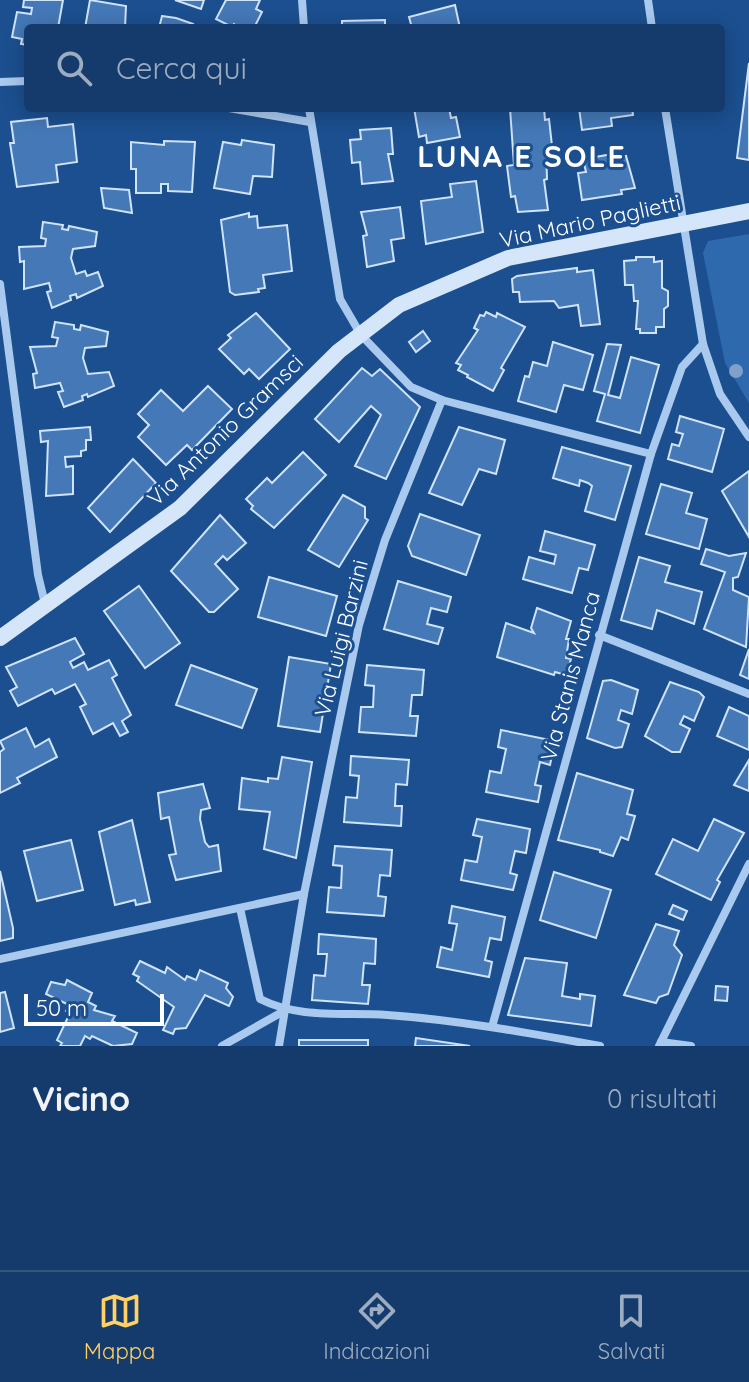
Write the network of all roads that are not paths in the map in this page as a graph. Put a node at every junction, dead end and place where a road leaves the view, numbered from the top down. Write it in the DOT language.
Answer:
graph roads {
  1 [pos="302,0"];
  2 [pos="648,0"];
  3 [pos="304,24"];
  4 [pos="651,24"];
  5 [pos="24,81"];
  6 [pos="0,82"];
  7 [pos="252,112"];
  8 [pos="309,112"];
  9 [pos="666,112"];
  10 [pos="310,122"];
  11 [pos="749,211"];
  12 [pos="682,224"];
  13 [pos="0,284"];
  14 [pos="361,335"];
  15 [pos="703,344"];
  16 [pos="442,400"];
  17 [pos="749,437"];
  18 [pos="651,454"];
  19 [pos="46,608"];
  20 [pos="599,635"];
  21 [pos="0,638"];
  22 [pos="749,694"];
  23 [pos="749,864"];
  24 [pos="304,894"];
  25 [pos="240,908"];
  26 [pos="0,959"];
  27 [pos="284,1011"];
  28 [pos="492,1027"];
  29 [pos="660,1044"];
  30 [pos="222,1046"];
  31 [pos="279,1046"];
  32 [pos="600,1046"];
  33 [pos="691,1046"];
  1 -- 3 [label="street"];
  2 -- 4 [label="street"];
  5 -- 6 [label="street"];
  7 -- 10 [label="street"];
  8 -- 10 [label="street"];
  9 -- 12 [label="street"];
  10 -- 14 [label="street"];
  11 -- 12 [label="main road, Via Mario Paglietti"];
  12 -- 14 [label="main road, Via Mario Paglietti"];
  12 -- 15 [label="street"];
  13 -- 19 [label="street"];
  14 -- 16 [label="street"];
  14 -- 19 [label="main road, Via Antonio Gramsci"];
  15 -- 17 [label="street"];
  15 -- 18 [label="street, Via Stanis Manca"];
  16 -- 18 [label="street"];
  16 -- 24 [label="street, Via Luigi Barzini"];
  18 -- 20 [label="street, Via Stanis Manca"];
  19 -- 21 [label="main road, Via Antonio Gramsci"];
  20 -- 22 [label="street"];
  20 -- 28 [label="street, Via Stanis Manca"];
  23 -- 29 [label="street"];
  24 -- 25 [label="street"];
  24 -- 27 [label="street, Via Luigi Barzini"];
  25 -- 26 [label="street"];
  25 -- 27 [label="street"];
  27 -- 28 [label="street"];
  27 -- 30 [label="street"];
  27 -- 31 [label="street, Via Luigi Barzini"];
  28 -- 32 [label="street"];
  29 -- 33 [label="street"];
}
